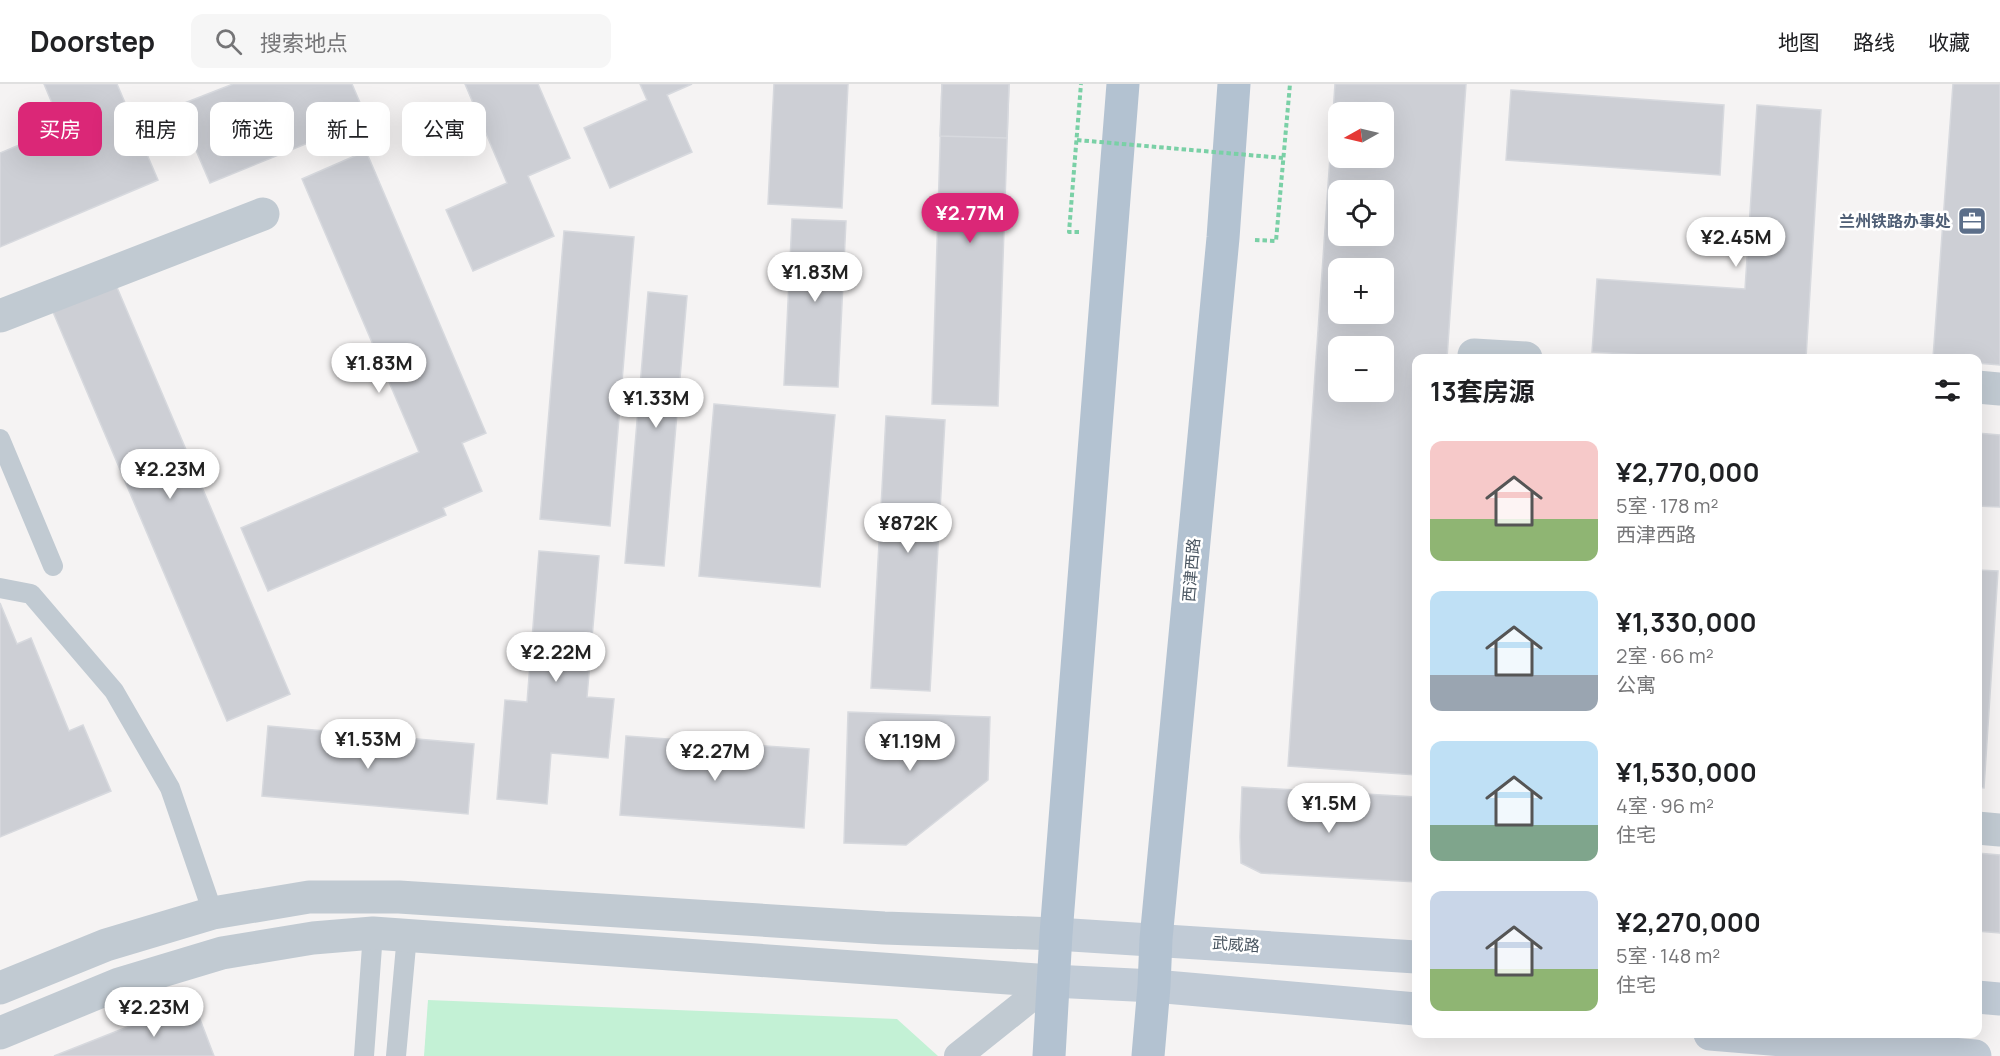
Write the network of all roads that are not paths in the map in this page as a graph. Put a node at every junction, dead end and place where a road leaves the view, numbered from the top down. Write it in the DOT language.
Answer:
graph roads {
  1 [pos="1123,84"];
  2 [pos="1234,84"];
  3 [pos="263,214"];
  4 [pos="0,316"];
  5 [pos="1982,387"];
  6 [pos="2000,389"];
  7 [pos="0,439"];
  8 [pos="53,566"];
  9 [pos="0,588"];
  10 [pos="1982,828"];
  11 [pos="2000,830"];
  12 [pos="213,913"];
  13 [pos="373,933"];
  14 [pos="1056,933"];
  15 [pos="407,936"];
  16 [pos="1155,939"];
  17 [pos="1412,957"];
  18 [pos="1052,981"];
  19 [pos="1154,986"];
  20 [pos="0,988"];
  21 [pos="1982,998"];
  22 [pos="2000,999"];
  23 [pos="1412,1009"];
  24 [pos="0,1033"];
  25 [pos="1758,1038"];
  26 [pos="364,1056"];
  27 [pos="396,1056"];
  28 [pos="958,1056"];
  29 [pos="1049,1056"];
  30 [pos="1148,1056"];
  31 [pos="1975,1056"];
  1 -- 14 [label="main road"];
  2 -- 16 [label="main road, 西津西路"];
  3 -- 4 [label="street"];
  5 -- 6 [label="street"];
  7 -- 8 [label="lane"];
  9 -- 12 [label="lane"];
  10 -- 11 [label="street"];
  12 -- 14 [label="street"];
  12 -- 20 [label="street"];
  13 -- 15 [label="street"];
  13 -- 24 [label="street"];
  13 -- 26 [label="lane"];
  14 -- 16 [label="main road, 武威路"];
  14 -- 18 [label="main road"];
  15 -- 18 [label="street"];
  15 -- 27 [label="lane"];
  16 -- 17 [label="main road, 武威路"];
  16 -- 19 [label="main road, 西津西路"];
  18 -- 19 [label="main road"];
  18 -- 28 [label="street"];
  18 -- 29 [label="main road"];
  19 -- 23 [label="main road"];
  19 -- 30 [label="main road, 西津西路"];
  21 -- 22 [label="main road"];
  25 -- 31 [label="main road"];
}
